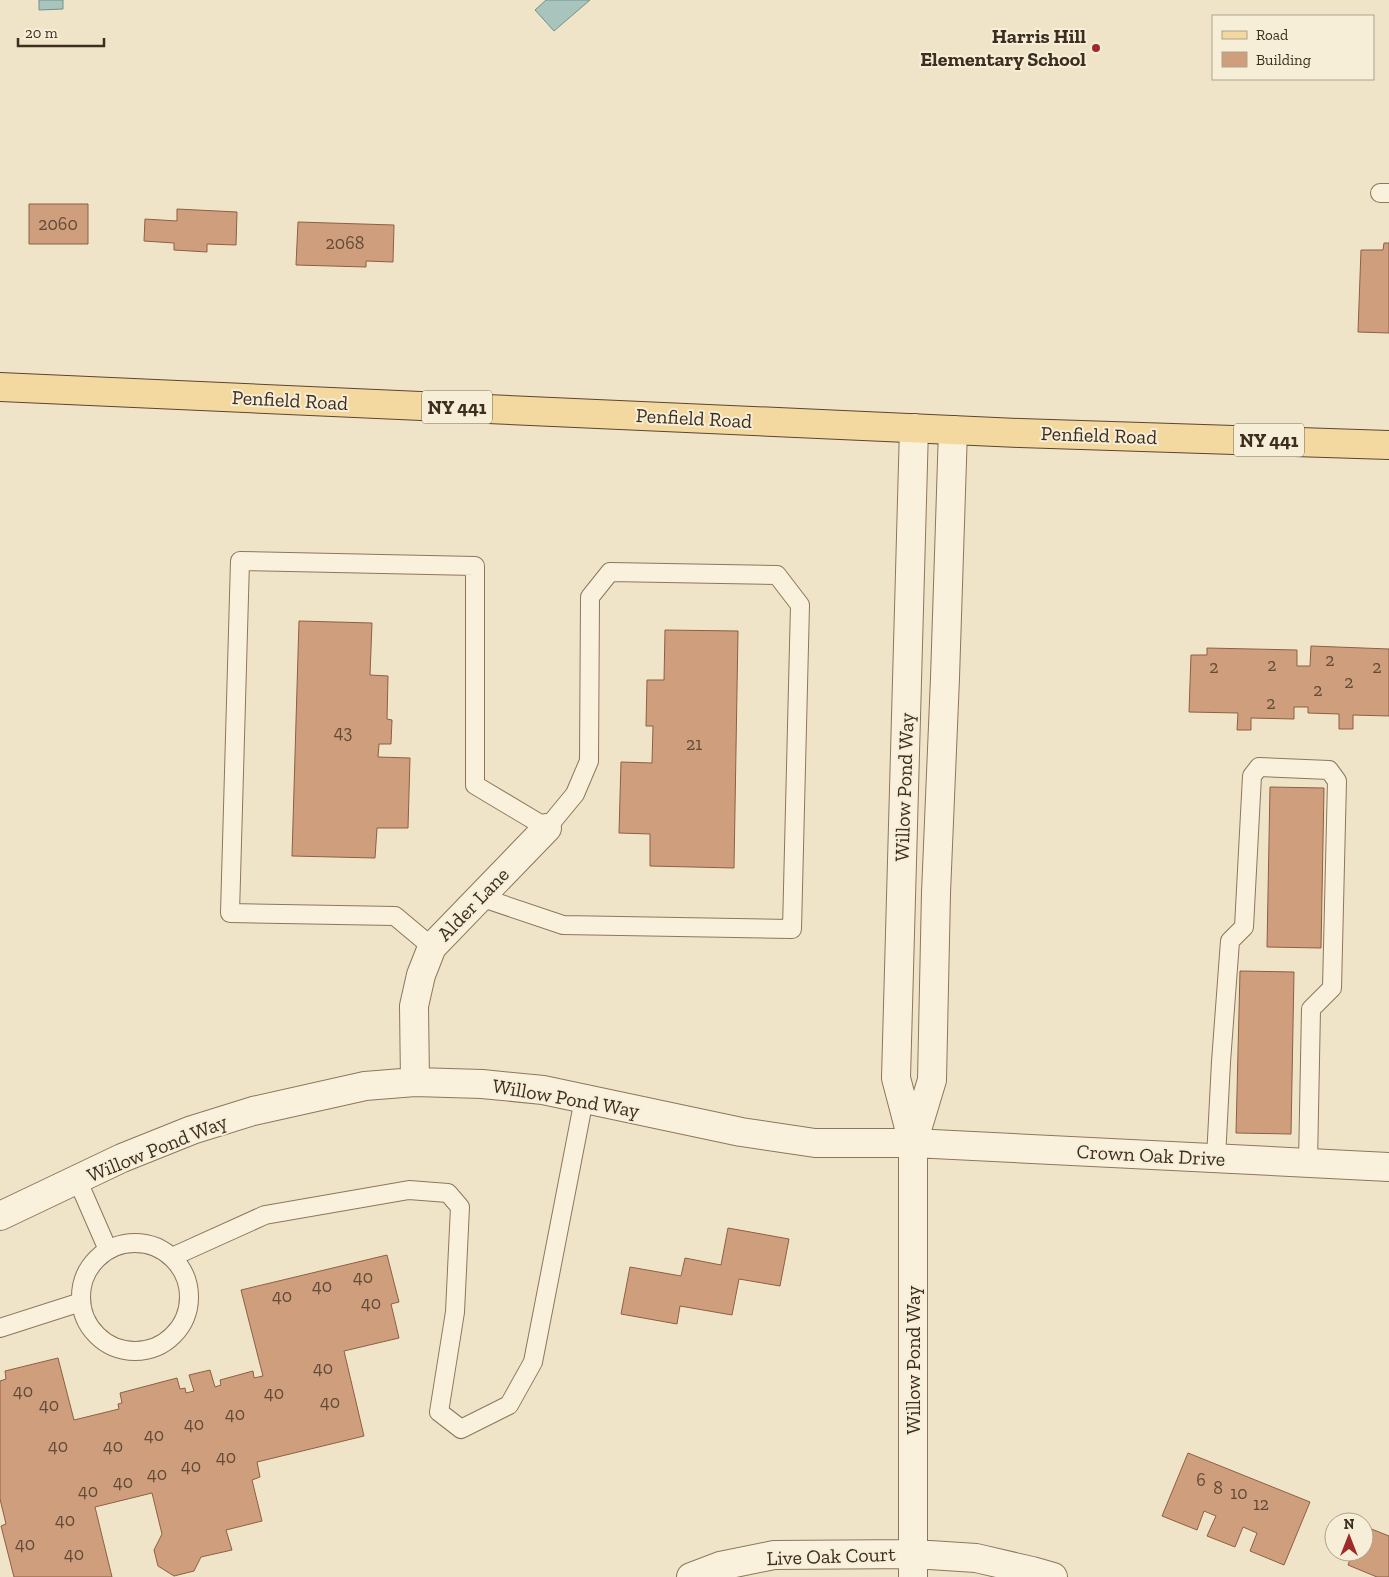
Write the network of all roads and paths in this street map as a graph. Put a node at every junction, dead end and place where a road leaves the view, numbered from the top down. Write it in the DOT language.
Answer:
graph roads {
  1 [pos="0,387"];
  2 [pos="914,428"];
  3 [pos="953,430"];
  4 [pos="1389,445"];
  5 [pos="547,828"];
  6 [pos="480,897"];
  7 [pos="432,947"];
  8 [pos="415,1082"];
  9 [pos="584,1099"];
  10 [pos="913,1143"];
  11 [pos="1216,1158"];
  12 [pos="1308,1163"];
  13 [pos="1389,1167"];
  14 [pos="78,1179"];
  15 [pos="0,1216"];
  16 [pos="108,1250"];
  17 [pos="172,1258"];
  18 [pos="81,1302"];
  19 [pos="0,1328"];
  20 [pos="913,1566"];
  21 [pos="691,1577"];
  22 [pos="1054,1577"];
  1 -- 2 [label="main road, Penfield Road / NY 441"];
  2 -- 3 [label="main road, Penfield Road / NY 441"];
  2 -- 10 [label="street, Willow Pond Way"];
  3 -- 4 [label="main road, Penfield Road / NY 441"];
  3 -- 10 [label="street, Willow Pond Way"];
  5 -- 6 [label="street, Alder Lane"];
  5 -- 6 [label="lane"];
  5 -- 7 [label="lane"];
  6 -- 7 [label="street, Alder Lane"];
  7 -- 8 [label="street, Alder Lane"];
  8 -- 9 [label="street, Willow Pond Way"];
  8 -- 14 [label="street, Willow Pond Way"];
  9 -- 10 [label="street, Willow Pond Way"];
  9 -- 17 [label="lane"];
  10 -- 11 [label="street, Crown Oak Drive"];
  10 -- 20 [label="street, Willow Pond Way"];
  11 -- 12 [label="street, Crown Oak Drive"];
  11 -- 12 [label="lane"];
  12 -- 13 [label="street, Crown Oak Drive"];
  14 -- 15 [label="street, Willow Pond Way"];
  14 -- 16 [label="lane"];
  16 -- 17 [label="lane"];
  16 -- 18 [label="lane"];
  17 -- 18 [label="lane"];
  18 -- 19 [label="lane"];
  20 -- 21 [label="street, Live Oak Court"];
  20 -- 22 [label="street, Live Oak Court"];
}
